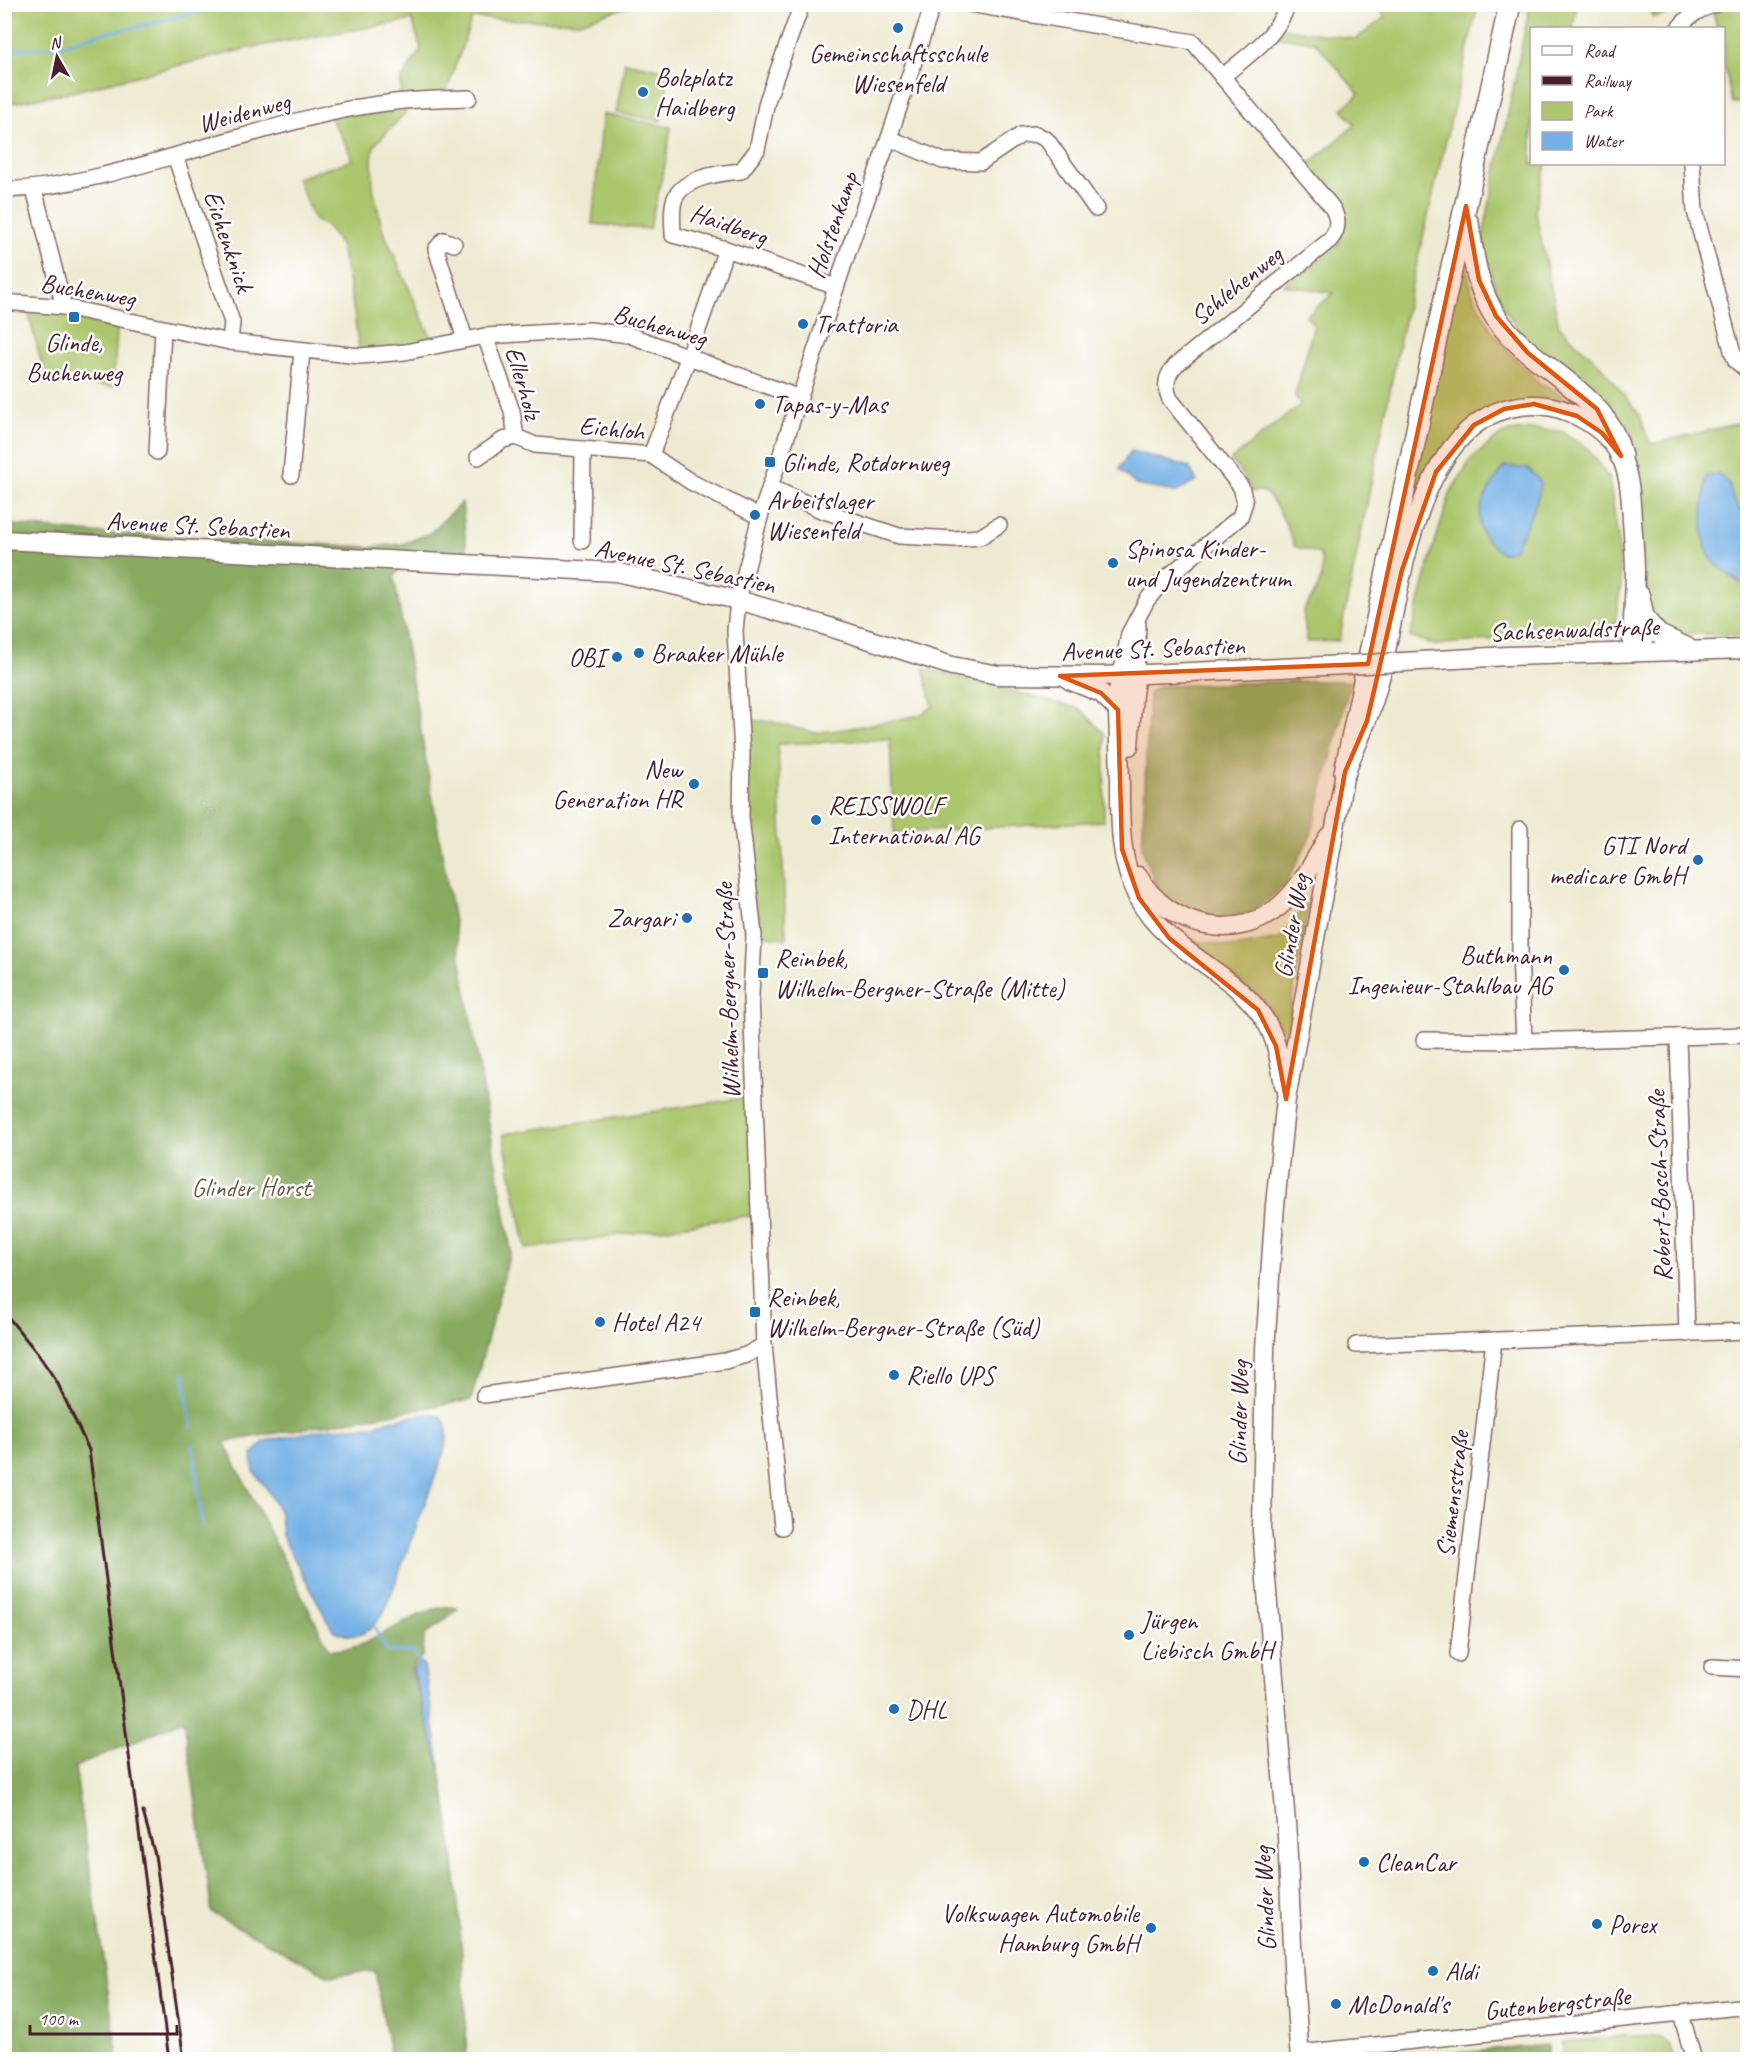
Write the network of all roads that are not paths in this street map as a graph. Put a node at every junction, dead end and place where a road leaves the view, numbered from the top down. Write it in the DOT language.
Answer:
graph roads {
  1 [pos="801,4"];
  2 [pos="933,4"];
  3 [pos="969,4"];
  4 [pos="1288,4"];
  5 [pos="1510,4"];
  6 [pos="1716,4"];
  7 [pos="1680,27"];
  8 [pos="1222,77"];
  9 [pos="469,98"];
  10 [pos="889,138"];
  11 [pos="175,156"];
  12 [pos="1692,165"];
  13 [pos="34,189"];
  14 [pos="4,190"];
  15 [pos="1466,206"];
  16 [pos="1096,209"];
  17 [pos="454,244"];
  18 [pos="726,249"];
  19 [pos="836,287"];
  20 [pos="4,302"];
  21 [pos="64,307"];
  22 [pos="163,329"];
  23 [pos="485,336"];
  24 [pos="465,339"];
  25 [pos="230,342"];
  26 [pos="302,351"];
  27 [pos="689,356"];
  28 [pos="1748,372"];
  29 [pos="800,398"];
  30 [pos="516,437"];
  31 [pos="583,449"];
  32 [pos="158,452"];
  33 [pos="651,455"];
  34 [pos="1621,456"];
  35 [pos="478,457"];
  36 [pos="291,475"];
  37 [pos="770,487"];
  38 [pos="760,517"];
  39 [pos="999,525"];
  40 [pos="4,540"];
  41 [pos="582,541"];
  42 [pos="1635,570"];
  43 [pos="738,600"];
  44 [pos="1644,617"];
  45 [pos="1748,649"];
  46 [pos="1694,650"];
  47 [pos="1632,652"];
  48 [pos="1346,665"];
  49 [pos="1129,675"];
  50 [pos="1060,676"];
  51 [pos="1118,710"];
  52 [pos="1345,771"];
  53 [pos="1334,828"];
  54 [pos="1520,829"];
  55 [pos="1748,1035"];
  56 [pos="1678,1037"];
  57 [pos="1424,1040"];
  58 [pos="1524,1041"];
  59 [pos="1286,1099"];
  60 [pos="1748,1331"];
  61 [pos="1687,1334"];
  62 [pos="1494,1340"];
  63 [pos="764,1345"];
  64 [pos="1356,1345"];
  65 [pos="484,1395"];
  66 [pos="782,1527"];
  67 [pos="1458,1654"];
  68 [pos="1712,1667"];
  69 [pos="1748,1669"];
  70 [pos="1748,2006"];
  71 [pos="1681,2014"];
  72 [pos="1300,2056"];
  73 [pos="1694,2060"];
  1 -- 18 [label="street, Haidberg"];
  2 -- 10 [label="street, Holstenkamp"];
  3 -- 8 [label="street"];
  4 -- 8 [label="street"];
  5 -- 15 [label="highway"];
  6 -- 7 [label="street"];
  8 -- 49 [label="street, Schlehenweg"];
  9 -- 11 [label="street, Weidenweg"];
  10 -- 16 [label="street"];
  10 -- 19 [label="street, Holstenkamp"];
  11 -- 13 [label="street, Weidenweg"];
  11 -- 25 [label="street, Eichenknick"];
  12 -- 28 [label="street"];
  13 -- 14 [label="street, Weidenweg"];
  13 -- 21 [label="street"];
  15 -- 34 [label="highway"];
  15 -- 52 [label="highway"];
  17 -- 24 [label="street"];
  18 -- 19 [label="street, Haidberg"];
  18 -- 27 [label="street"];
  19 -- 29 [label="street, Holstenkamp"];
  20 -- 21 [label="street, Buchenweg"];
  21 -- 22 [label="street, Buchenweg"];
  22 -- 25 [label="street, Buchenweg"];
  22 -- 32 [label="street, Buchenweg"];
  23 -- 24 [label="street, Buchenweg"];
  23 -- 27 [label="street, Buchenweg"];
  23 -- 30 [label="street, Ellerholz"];
  24 -- 26 [label="street, Buchenweg"];
  25 -- 26 [label="street, Buchenweg"];
  26 -- 36 [label="street"];
  27 -- 29 [label="street, Buchenweg"];
  27 -- 33 [label="street"];
  29 -- 37 [label="street, Holstenkamp"];
  30 -- 31 [label="street, Eichloh"];
  30 -- 35 [label="street, Ellerholz"];
  31 -- 33 [label="street, Eichloh"];
  31 -- 41 [label="street"];
  33 -- 38 [label="street, Eichloh"];
  34 -- 42 [label="main road"];
  34 -- 52 [label="main road, Glinder Weg"];
  37 -- 38 [label="street, Holstenkamp"];
  37 -- 39 [label="street"];
  38 -- 43 [label="street, Holstenkamp"];
  40 -- 43 [label="main road, Avenue St. Sebastien"];
  42 -- 44 [label="main road"];
  42 -- 47 [label="main road"];
  43 -- 50 [label="main road, Avenue St. Sebastien"];
  43 -- 63 [label="street, Wilhelm-Bergner-Straße"];
  44 -- 46 [label="main road"];
  44 -- 47 [label="main road"];
  45 -- 46 [label="main road, Sachsenwaldstraße"];
  46 -- 47 [label="main road, Sachsenwaldstraße"];
  47 -- 48 [label="main road, Sachsenwaldstraße, bridge"];
  48 -- 49 [label="main road, Avenue St. Sebastien"];
  49 -- 50 [label="main road, Avenue St. Sebastien"];
  49 -- 51 [label="main road"];
  49 -- 53 [label="main road"];
  50 -- 51 [label="main road"];
  51 -- 59 [label="main road"];
  52 -- 53 [label="main road, Glinder Weg"];
  53 -- 59 [label="main road, Glinder Weg"];
  54 -- 58 [label="street"];
  55 -- 56 [label="street"];
  56 -- 58 [label="street"];
  56 -- 61 [label="street, Robert-Bosch-Straße"];
  57 -- 58 [label="street"];
  59 -- 72 [label="main road, Glinder Weg"];
  60 -- 61 [label="street"];
  61 -- 62 [label="street"];
  62 -- 64 [label="street"];
  62 -- 67 [label="street, Siemensstraße"];
  63 -- 65 [label="street"];
  63 -- 66 [label="street, Wilhelm-Bergner-Straße"];
  68 -- 69 [label="street"];
  70 -- 71 [label="street, Gutenbergstraße"];
  71 -- 72 [label="street, Gutenbergstraße"];
  71 -- 73 [label="street"];
}
